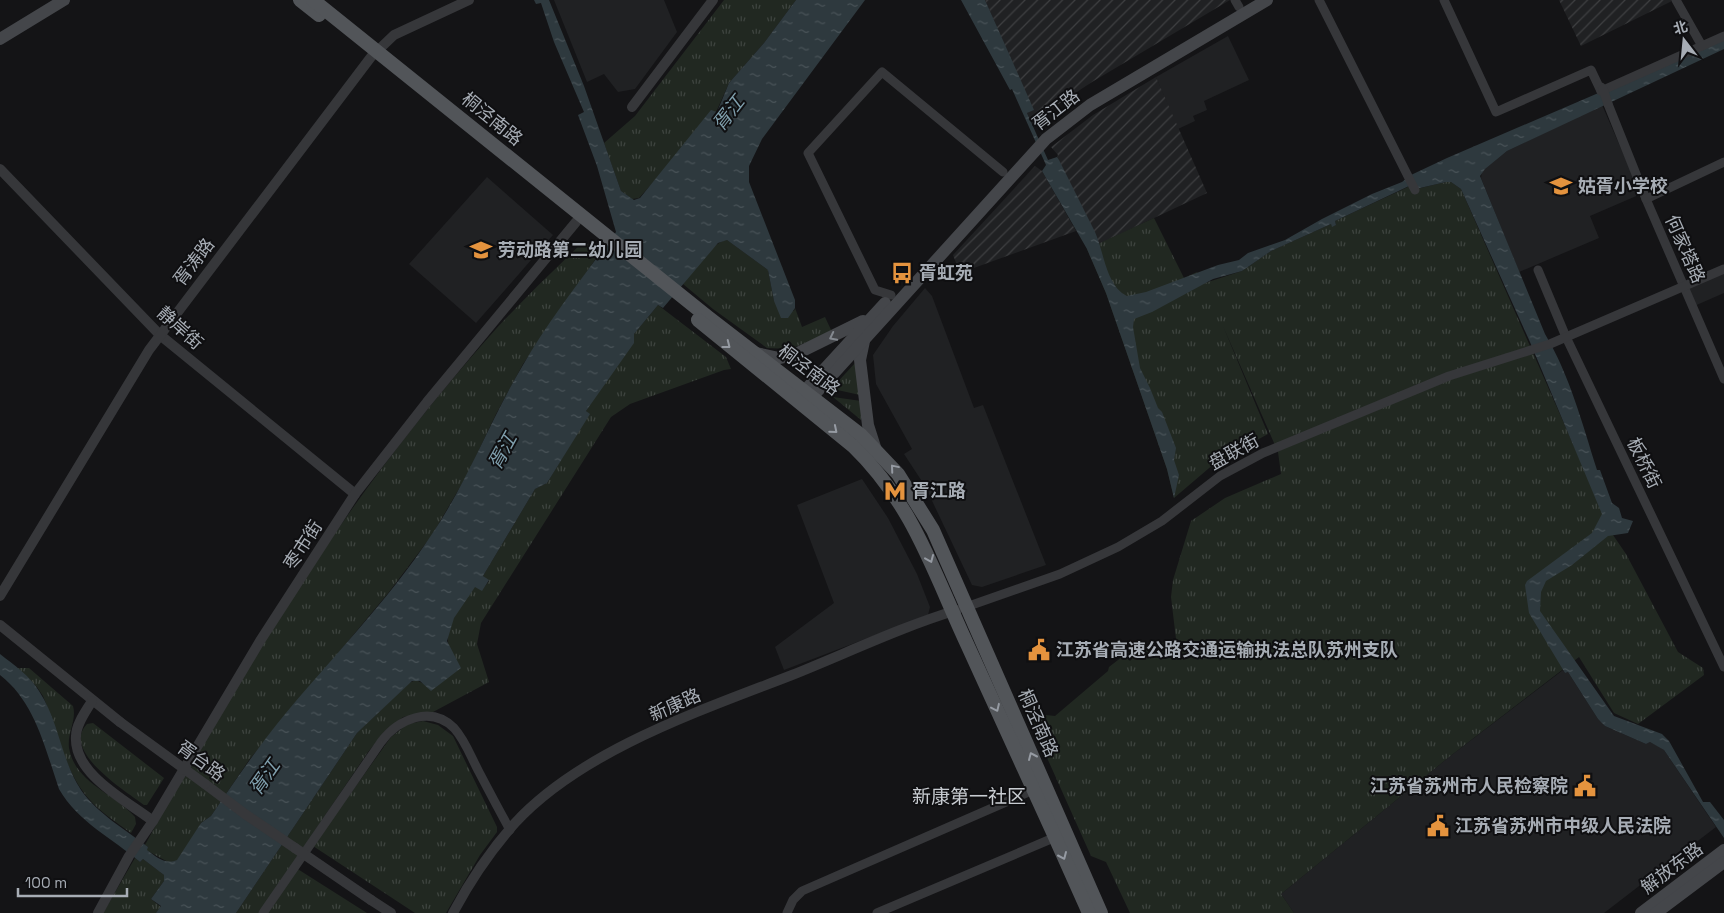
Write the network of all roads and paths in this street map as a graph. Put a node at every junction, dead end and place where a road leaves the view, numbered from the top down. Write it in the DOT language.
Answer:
graph roads {
  1 [pos="47,0"];
  2 [pos="64,0"];
  3 [pos="300,0"];
  4 [pos="313,0"];
  5 [pos="469,0"];
  6 [pos="713,0"];
  7 [pos="1251,0"];
  8 [pos="1267,0"];
  9 [pos="1319,0"];
  10 [pos="1444,0"];
  11 [pos="1676,0"];
  12 [pos="1237,4"];
  13 [pos="0,29"];
  14 [pos="1724,36"];
  15 [pos="0,39"];
  16 [pos="1702,46"];
  17 [pos="374,54"];
  18 [pos="1602,90"];
  19 [pos="632,108"];
  20 [pos="1069,114"];
  21 [pos="1018,162"];
  22 [pos="1724,162"];
  23 [pos="0,168"];
  24 [pos="1002,172"];
  25 [pos="1415,190"];
  26 [pos="1646,199"];
  27 [pos="576,222"];
  28 [pos="604,239"];
  29 [pos="1724,269"];
  30 [pos="1538,270"];
  31 [pos="1683,286"];
  32 [pos="892,296"];
  33 [pos="679,300"];
  34 [pos="876,313"];
  35 [pos="160,335"];
  36 [pos="866,337"];
  37 [pos="1566,337"];
  38 [pos="756,353"];
  39 [pos="1724,379"];
  40 [pos="804,398"];
  41 [pos="875,446"];
  42 [pos="356,494"];
  43 [pos="0,596"];
  44 [pos="966,607"];
  45 [pos="952,611"];
  46 [pos="0,625"];
  47 [pos="1724,668"];
  48 [pos="92,701"];
  49 [pos="1039,788"];
  50 [pos="153,821"];
  51 [pos="510,830"];
  52 [pos="1060,835"];
  53 [pos="1724,850"];
  54 [pos="1724,862"];
  55 [pos="98,913"];
  56 [pos="262,913"];
  57 [pos="391,913"];
  58 [pos="453,913"];
  59 [pos="787,913"];
  60 [pos="877,913"];
  61 [pos="1088,913"];
  62 [pos="1101,913"];
  63 [pos="1641,913"];
  64 [pos="1656,913"];
  1 -- 13 [label="main road"];
  2 -- 15 [label="main road"];
  3 -- 17 [label="main road, 桐泾南路"];
  4 -- 17 [label="main road, 桐泾南路"];
  5 -- 17 [label="street, 胥涛路"];
  6 -- 19 [label="street"];
  7 -- 12 [label="main road, 胥江路"];
  8 -- 20 [label="main road, 胥江路"];
  9 -- 25 [label="street"];
  10 -- 18 [label="street, 何家塔路"];
  11 -- 16 [label="street"];
  12 -- 20 [label="main road, 胥江路"];
  14 -- 16 [label="street"];
  16 -- 18 [label="street"];
  17 -- 27 [label="main road, 桐泾南路"];
  17 -- 28 [label="main road, 桐泾南路"];
  17 -- 35 [label="street, 胥涛路"];
  18 -- 26 [label="street, 何家塔路, bridge"];
  20 -- 21 [label="main road, 胥江路"];
  21 -- 24 [label="main road, 胥江路"];
  21 -- 36 [label="main road, 胥江路"];
  22 -- 26 [label="street"];
  23 -- 35 [label="street, 静岸街"];
  24 -- 32 [label="main road, 胥江路"];
  24 -- 32 [label="street"];
  26 -- 31 [label="street, 何家塔路"];
  27 -- 28 [label="main road, 桐泾南路"];
  27 -- 42 [label="street, 枣市街"];
  28 -- 33 [label="main road, 桐泾南路"];
  29 -- 31 [label="street, 盘联街"];
  30 -- 37 [label="street, 板桥街"];
  31 -- 37 [label="street, 盘联街"];
  31 -- 39 [label="street, 何家塔路"];
  32 -- 34 [label="main road, 胥江路"];
  33 -- 38 [label="main road, 桐泾南路"];
  33 -- 40 [label="main road, 桐泾南路, one-way"];
  34 -- 38 [label="main road, one-way"];
  34 -- 40 [label="main road, 胥江路"];
  35 -- 42 [label="street, 静岸街"];
  35 -- 43 [label="street, 胥涛路"];
  36 -- 40 [label="main road, 胥江路"];
  36 -- 41 [label="main road"];
  37 -- 44 [label="street, 盘联街"];
  37 -- 47 [label="street, 板桥街"];
  38 -- 40 [label="main road, 桐泾南路"];
  40 -- 41 [label="main road, 桐泾南路"];
  40 -- 45 [label="main road, 桐泾南路, one-way"];
  44 -- 41 [label="main road, 桐泾南路, one-way"];
  42 -- 50 [label="street, 枣市街"];
  44 -- 45 [label="street, 新康路"];
  49 -- 44 [label="main road, 桐泾南路, one-way"];
  45 -- 49 [label="main road, 桐泾南路, one-way"];
  45 -- 51 [label="street, 新康路"];
  46 -- 48 [label="street, 胥台路"];
  48 -- 50 [label="street"];
  48 -- 57 [label="street, 胥台路, bridge"];
  49 -- 52 [label="main road, 桐泾南路"];
  49 -- 59 [label="street"];
  50 -- 55 [label="street, 枣市街"];
  51 -- 56 [label="street"];
  51 -- 58 [label="street, 新康路"];
  52 -- 60 [label="street"];
  52 -- 61 [label="main road, 桐泾南路, one-way"];
  52 -- 62 [label="main road, 桐泾南路"];
  53 -- 63 [label="main road, 解放东路"];
  54 -- 64 [label="main road, 解放东路"];
}
